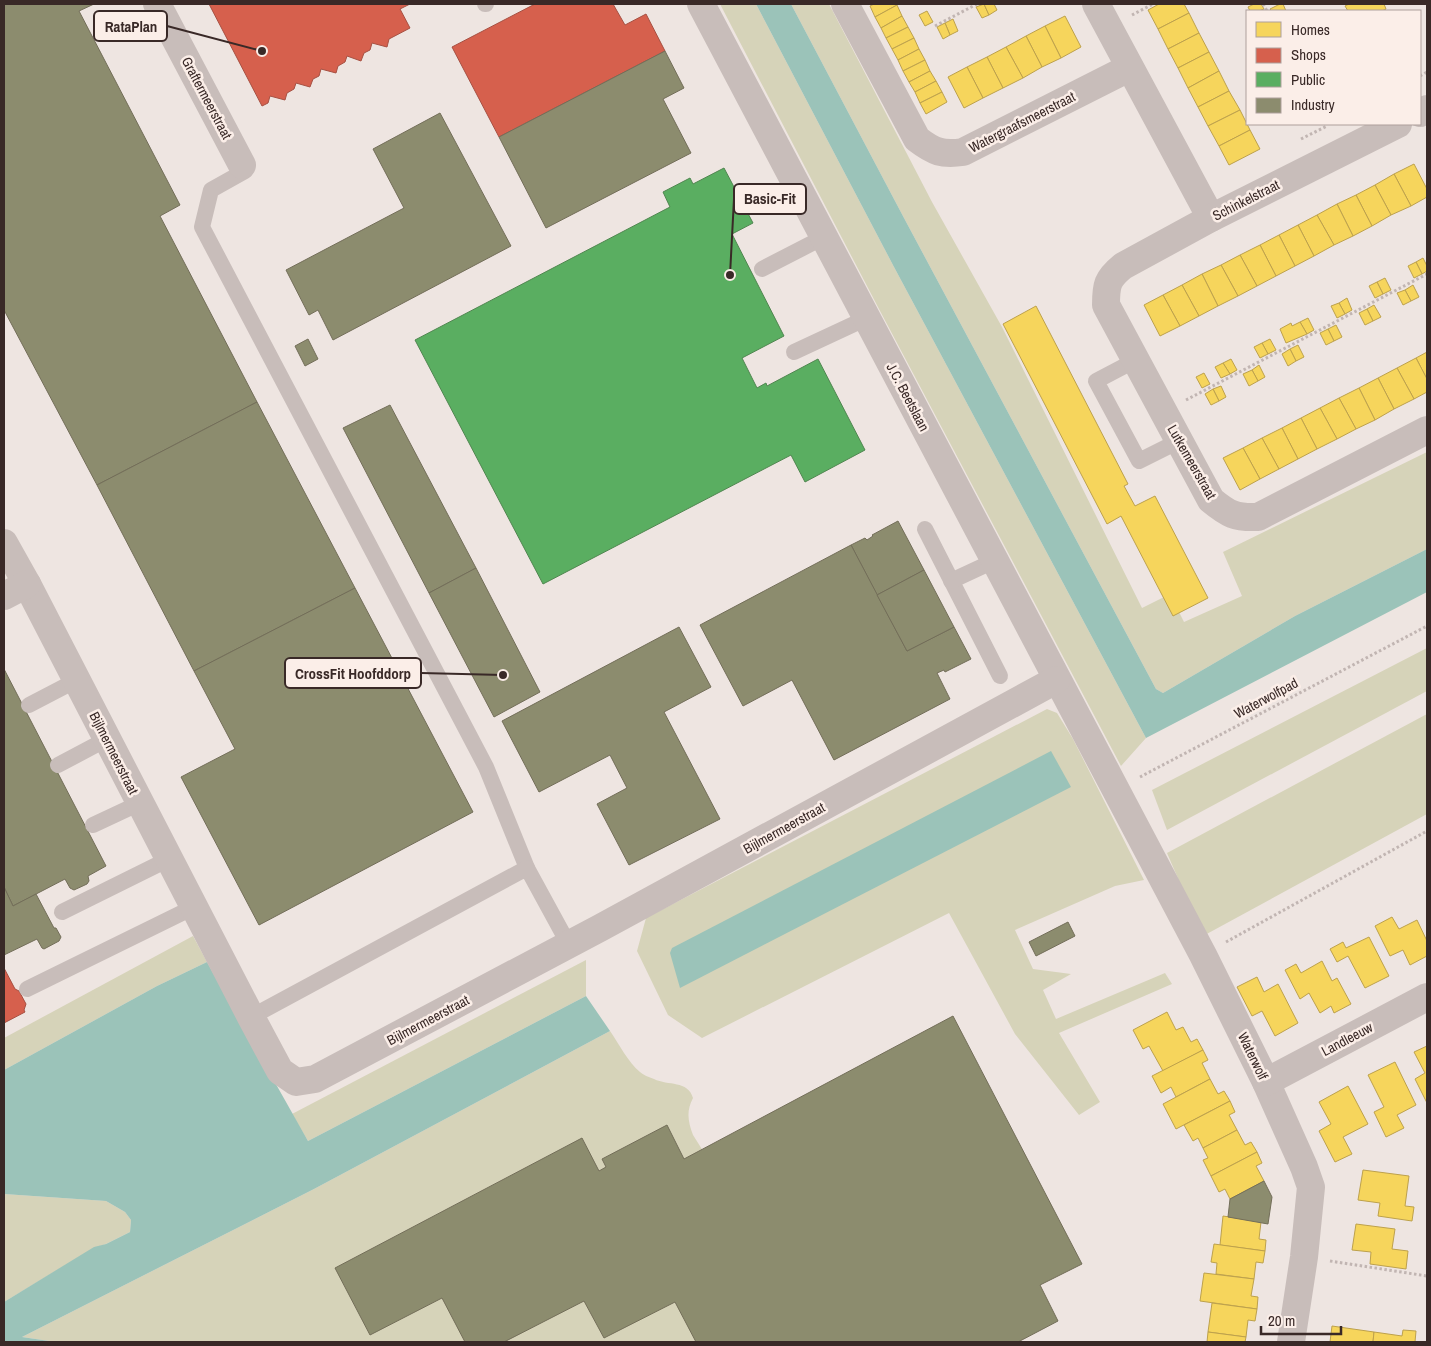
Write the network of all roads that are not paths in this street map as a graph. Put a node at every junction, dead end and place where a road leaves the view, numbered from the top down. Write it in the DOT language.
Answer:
graph roads {
  1 [pos="157,4"];
  2 [pos="701,4"];
  3 [pos="845,4"];
  4 [pos="1096,4"];
  5 [pos="1129,68"];
  6 [pos="1396,125"];
  7 [pos="244,168"];
  8 [pos="1211,218"];
  9 [pos="824,237"];
  10 [pos="762,269"];
  11 [pos="1106,289"];
  12 [pos="867,318"];
  13 [pos="794,352"];
  14 [pos="1136,360"];
  15 [pos="1427,430"];
  16 [pos="1179,441"];
  17 [pos="925,529"];
  18 [pos="4,543"];
  19 [pos="994,561"];
  20 [pos="951,581"];
  21 [pos="15,590"];
  22 [pos="1000,676"];
  23 [pos="77,680"];
  24 [pos="1056,680"];
  25 [pos="29,704"];
  26 [pos="107,739"];
  27 [pos="58,765"];
  28 [pos="1115,790"];
  29 [pos="140,803"];
  30 [pos="93,825"];
  31 [pos="169,859"];
  32 [pos="527,868"];
  33 [pos="194,907"];
  34 [pos="62,912"];
  35 [pos="569,945"];
  36 [pos="27,989"];
  37 [pos="1427,997"];
  38 [pos="251,1017"];
  39 [pos="1266,1082"];
  40 [pos="1292,1342"];
  1 -- 7 [label="street, Graftermeerstraat"];
  2 -- 9 [label="street, J.C. Beetslaan"];
  3 -- 5 [label="street, Watergraafsmeerstraat"];
  4 -- 5 [label="street"];
  5 -- 8 [label="street"];
  6 -- 8 [label="street, Schinkelstraat"];
  7 -- 32 [label="lane"];
  8 -- 11 [label="street, Schinkelstraat"];
  9 -- 10 [label="lane"];
  9 -- 12 [label="street, J.C. Beetslaan"];
  11 -- 14 [label="street, Lutkemeerstraat"];
  12 -- 13 [label="lane"];
  12 -- 19 [label="street, J.C. Beetslaan"];
  14 -- 16 [label="street, Lutkemeerstraat"];
  14 -- 16 [label="lane"];
  15 -- 16 [label="street, Lutkemeerstraat"];
  17 -- 20 [label="lane"];
  18 -- 21 [label="street, Bijlmermeerstraat"];
  19 -- 20 [label="lane"];
  19 -- 24 [label="street, J.C. Beetslaan"];
  20 -- 22 [label="lane"];
  21 -- 23 [label="street, Bijlmermeerstraat"];
  23 -- 25 [label="lane"];
  23 -- 26 [label="street, Bijlmermeerstraat"];
  24 -- 28 [label="street, J.C. Beetslaan"];
  24 -- 35 [label="street, Bijlmermeerstraat"];
  26 -- 27 [label="lane"];
  26 -- 29 [label="street, Bijlmermeerstraat"];
  28 -- 39 [label="street, Waterwolf"];
  29 -- 30 [label="lane"];
  29 -- 31 [label="street, Bijlmermeerstraat"];
  31 -- 33 [label="street, Bijlmermeerstraat"];
  31 -- 34 [label="lane"];
  32 -- 35 [label="lane"];
  32 -- 38 [label="lane"];
  33 -- 36 [label="lane"];
  33 -- 38 [label="street, Bijlmermeerstraat"];
  35 -- 38 [label="street, Bijlmermeerstraat"];
  37 -- 39 [label="street, Landleeuw"];
  39 -- 40 [label="street, Waterwolf"];
}
